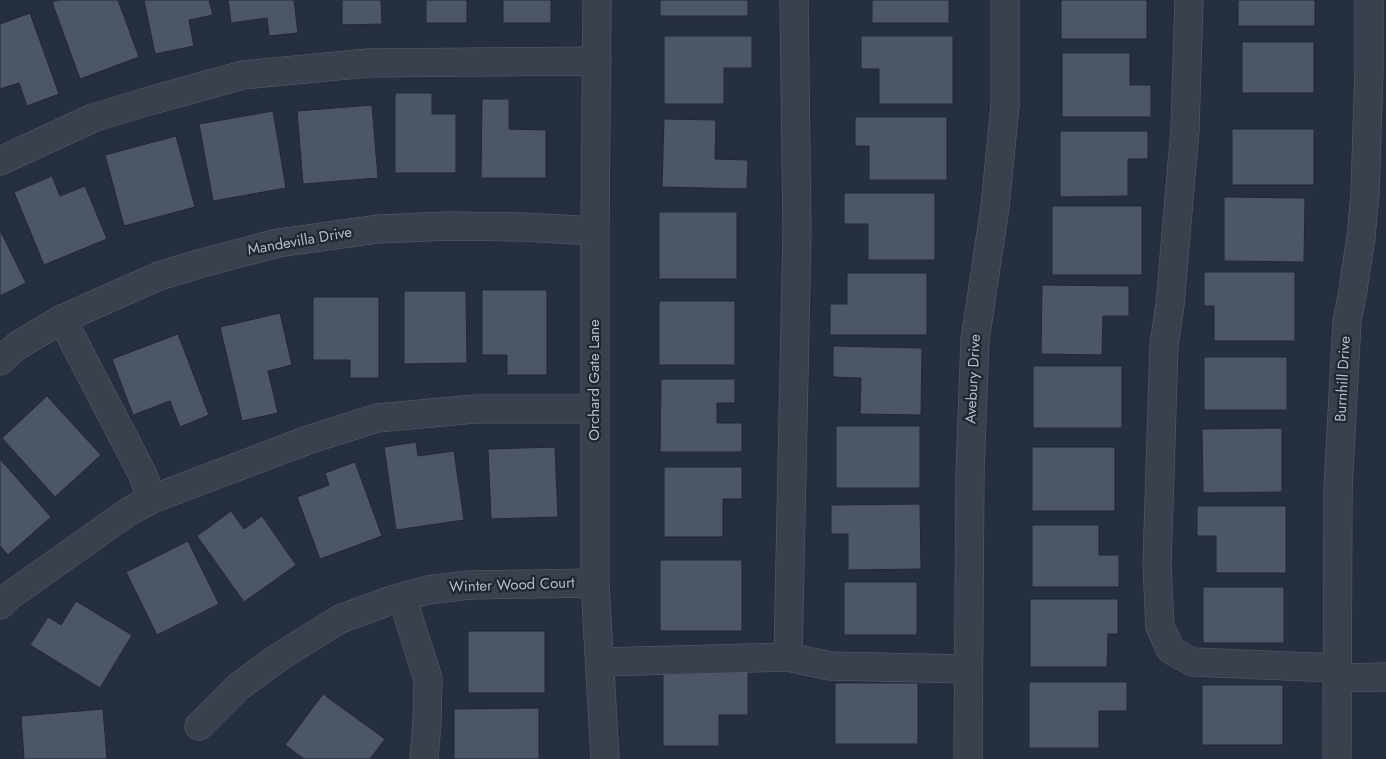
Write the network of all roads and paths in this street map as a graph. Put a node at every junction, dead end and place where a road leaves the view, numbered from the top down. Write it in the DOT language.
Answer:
graph roads {
  1 [pos="597,0"];
  2 [pos="794,0"];
  3 [pos="1005,0"];
  4 [pos="1189,0"];
  5 [pos="1369,0"];
  6 [pos="596,61"];
  7 [pos="0,162"];
  8 [pos="595,231"];
  9 [pos="62,319"];
  10 [pos="0,361"];
  11 [pos="595,409"];
  12 [pos="152,499"];
  13 [pos="595,584"];
  14 [pos="402,597"];
  15 [pos="0,605"];
  16 [pos="788,657"];
  17 [pos="600,662"];
  18 [pos="968,669"];
  19 [pos="1337,673"];
  20 [pos="1386,677"];
  21 [pos="200,726"];
  22 [pos="424,759"];
  23 [pos="605,759"];
  24 [pos="968,759"];
  25 [pos="1337,759"];
  1 -- 6 [label="street, Orchard Gate Lane"];
  2 -- 16 [label="street"];
  3 -- 18 [label="street, Avebury Drive"];
  4 -- 19 [label="street"];
  5 -- 19 [label="street, Burnhill Drive"];
  6 -- 7 [label="street"];
  6 -- 8 [label="street, Orchard Gate Lane"];
  8 -- 9 [label="street, Mandevilla Drive"];
  8 -- 11 [label="street, Orchard Gate Lane"];
  9 -- 10 [label="street, Mandevilla Drive"];
  9 -- 12 [label="street"];
  11 -- 12 [label="street"];
  11 -- 13 [label="street, Orchard Gate Lane"];
  12 -- 15 [label="street"];
  13 -- 14 [label="street, Winter Wood Court"];
  13 -- 17 [label="street, Orchard Gate Lane"];
  14 -- 21 [label="street, Winter Wood Court"];
  14 -- 22 [label="street"];
  16 -- 17 [label="street"];
  16 -- 18 [label="street"];
  17 -- 23 [label="street, Orchard Gate Lane"];
  18 -- 24 [label="street, Avebury Drive"];
  19 -- 20 [label="street"];
  19 -- 25 [label="street, Burnhill Drive"];
}
